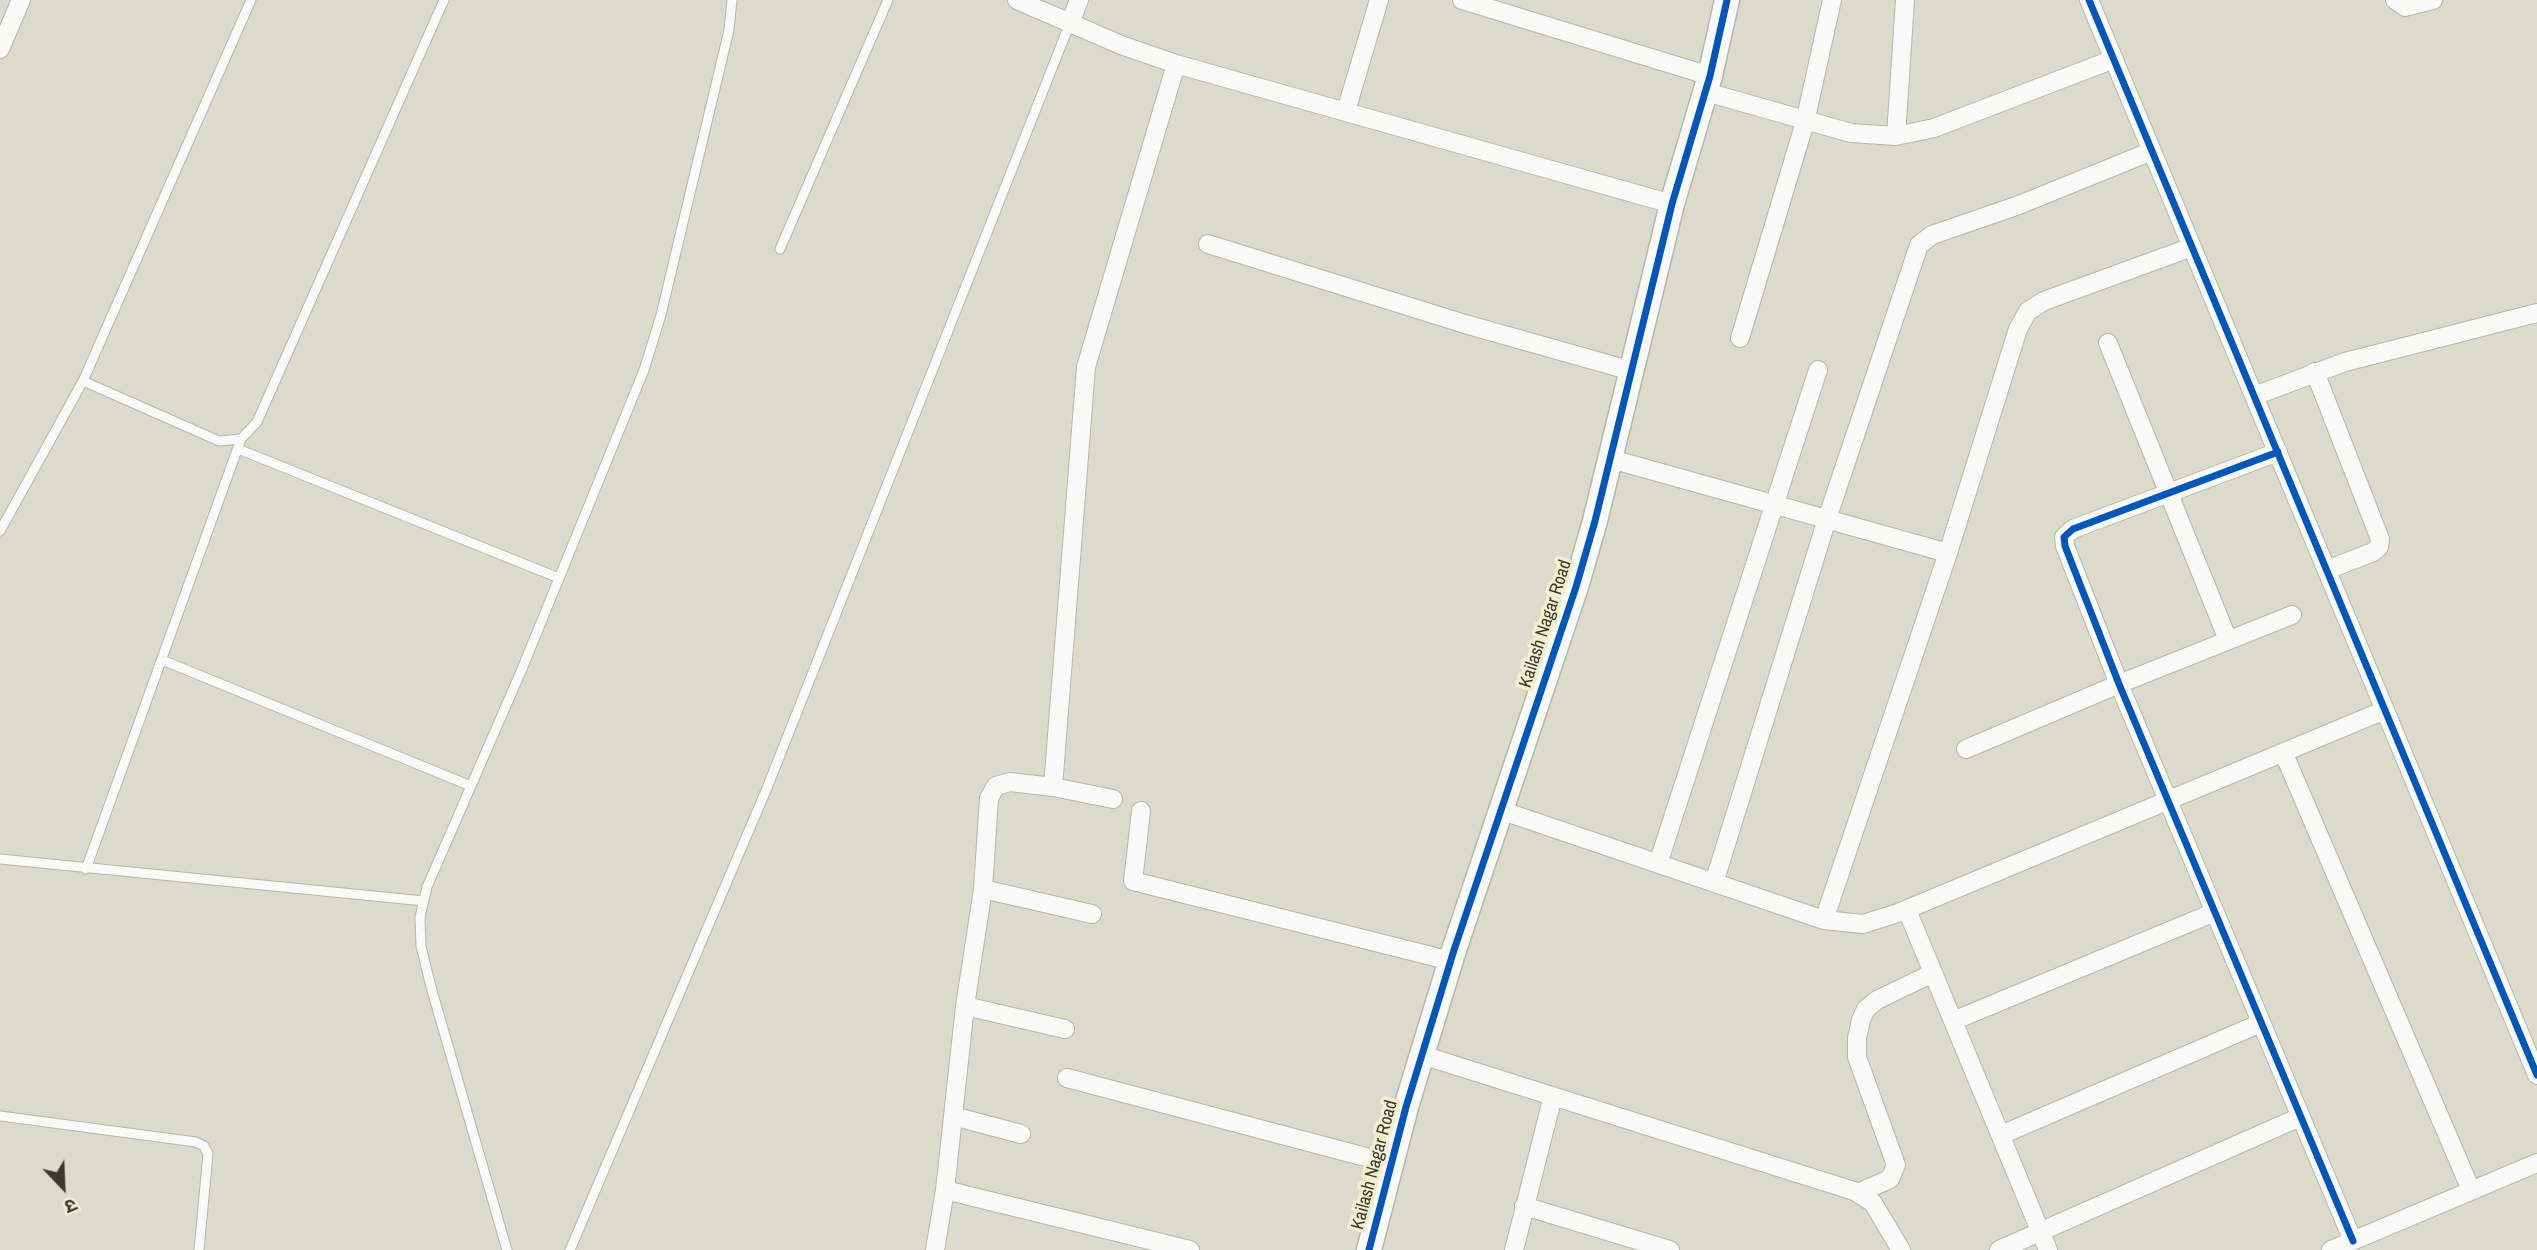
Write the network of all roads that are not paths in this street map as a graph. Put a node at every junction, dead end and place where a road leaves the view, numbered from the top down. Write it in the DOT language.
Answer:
graph roads {
  1 [pos="21,0"];
  2 [pos="251,0"];
  3 [pos="444,0"];
  4 [pos="732,0"];
  5 [pos="888,0"];
  6 [pos="1017,0"];
  7 [pos="1079,0"];
  8 [pos="1379,0"];
  9 [pos="1462,0"];
  10 [pos="1727,0"];
  11 [pos="1832,0"];
  12 [pos="1905,0"];
  13 [pos="2090,0"];
  14 [pos="2395,0"];
  15 [pos="2432,0"];
  16 [pos="1070,23"];
  17 [pos="1,42"];
  18 [pos="2114,59"];
  19 [pos="1176,64"];
  20 [pos="1708,84"];
  21 [pos="1346,111"];
  22 [pos="1805,122"];
  23 [pos="1896,136"];
  24 [pos="2152,150"];
  25 [pos="1672,204"];
  26 [pos="1208,244"];
  27 [pos="2192,247"];
  28 [pos="780,249"];
  29 [pos="2537,313"];
  30 [pos="1740,338"];
  31 [pos="2108,343"];
  32 [pos="1818,370"];
  33 [pos="1632,371"];
  34 [pos="2315,372"];
  35 [pos="83,381"];
  36 [pos="2254,396"];
  37 [pos="241,439"];
  38 [pos="237,449"];
  39 [pos="2278,452"];
  40 [pos="1611,459"];
  41 [pos="2167,495"];
  42 [pos="1775,505"];
  43 [pos="1827,519"];
  44 [pos="0,531"];
  45 [pos="1948,553"];
  46 [pos="2327,570"];
  47 [pos="559,578"];
  48 [pos="2292,615"];
  49 [pos="2228,640"];
  50 [pos="162,660"];
  51 [pos="2119,684"];
  52 [pos="2385,710"];
  53 [pos="1966,749"];
  54 [pos="2284,754"];
  55 [pos="471,786"];
  56 [pos="1052,787"];
  57 [pos="1113,799"];
  58 [pos="2168,802"];
  59 [pos="1500,810"];
  60 [pos="1141,811"];
  61 [pos="0,859"];
  62 [pos="1658,864"];
  63 [pos="86,869"];
  64 [pos="1714,883"];
  65 [pos="983,890"];
  66 [pos="424,901"];
  67 [pos="1907,910"];
  68 [pos="2215,912"];
  69 [pos="1092,914"];
  70 [pos="1824,920"];
  71 [pos="1451,961"];
  72 [pos="1933,973"];
  73 [pos="965,1006"];
  74 [pos="1953,1021"];
  75 [pos="2261,1023"];
  76 [pos="1065,1029"];
  77 [pos="1422,1055"];
  78 [pos="2537,1075"];
  79 [pos="1067,1078"];
  80 [pos="1553,1096"];
  81 [pos="0,1116"];
  82 [pos="953,1116"];
  83 [pos="2300,1117"];
  84 [pos="1021,1134"];
  85 [pos="2001,1135"];
  86 [pos="2537,1163"];
  87 [pos="1392,1164"];
  88 [pos="945,1190"];
  89 [pos="2471,1190"];
  90 [pos="1858,1194"];
  91 [pos="1524,1206"];
  92 [pos="2040,1231"];
  93 [pos="2353,1241"];
  94 [pos="199,1250"];
  95 [pos="507,1250"];
  96 [pos="570,1250"];
  97 [pos="935,1250"];
  98 [pos="1190,1250"];
  99 [pos="1368,1250"];
  100 [pos="1514,1250"];
  101 [pos="1670,1250"];
  102 [pos="1901,1250"];
  103 [pos="1999,1250"];
  104 [pos="2048,1250"];
  105 [pos="2331,1250"];
  1 -- 17 [label="street"];
  2 -- 35 [label="lane"];
  3 -- 37 [label="lane"];
  4 -- 47 [label="lane"];
  5 -- 28 [label="lane"];
  6 -- 16 [label="street"];
  7 -- 16 [label="street"];
  8 -- 21 [label="street"];
  9 -- 20 [label="street"];
  10 -- 20 [label="street, Kailash Nagar Road"];
  11 -- 22 [label="street"];
  12 -- 23 [label="street"];
  13 -- 18 [label="street"];
  14 -- 15 [label="street"];
  16 -- 19 [label="street"];
  16 -- 96 [label="lane"];
  18 -- 23 [label="street"];
  18 -- 24 [label="street"];
  19 -- 21 [label="street"];
  19 -- 56 [label="street"];
  20 -- 22 [label="street"];
  20 -- 25 [label="street, Kailash Nagar Road"];
  21 -- 25 [label="street"];
  22 -- 23 [label="street"];
  22 -- 30 [label="street"];
  24 -- 27 [label="street"];
  24 -- 43 [label="street"];
  25 -- 33 [label="street, Kailash Nagar Road"];
  26 -- 33 [label="street"];
  27 -- 36 [label="street"];
  27 -- 45 [label="street"];
  29 -- 34 [label="street"];
  31 -- 41 [label="street"];
  32 -- 42 [label="street"];
  33 -- 40 [label="street, Kailash Nagar Road"];
  34 -- 36 [label="street"];
  34 -- 46 [label="street"];
  35 -- 37 [label="lane"];
  35 -- 44 [label="lane"];
  36 -- 39 [label="street"];
  37 -- 38 [label="lane"];
  38 -- 47 [label="lane"];
  38 -- 50 [label="lane"];
  39 -- 41 [label="street"];
  39 -- 46 [label="street"];
  40 -- 42 [label="street"];
  40 -- 59 [label="street, Kailash Nagar Road"];
  41 -- 49 [label="street"];
  41 -- 51 [label="street"];
  42 -- 43 [label="street"];
  42 -- 62 [label="street"];
  43 -- 45 [label="street"];
  43 -- 64 [label="street"];
  45 -- 70 [label="street"];
  46 -- 52 [label="street"];
  47 -- 55 [label="lane"];
  48 -- 49 [label="street"];
  49 -- 51 [label="street"];
  50 -- 55 [label="lane"];
  50 -- 63 [label="lane"];
  51 -- 53 [label="street"];
  51 -- 58 [label="street"];
  52 -- 54 [label="street"];
  52 -- 78 [label="street"];
  54 -- 58 [label="street"];
  54 -- 89 [label="street"];
  55 -- 66 [label="lane"];
  56 -- 57 [label="street"];
  56 -- 65 [label="street"];
  58 -- 67 [label="street"];
  58 -- 68 [label="street"];
  59 -- 62 [label="street"];
  59 -- 71 [label="street, Kailash Nagar Road"];
  60 -- 71 [label="street"];
  61 -- 63 [label="lane"];
  62 -- 64 [label="street"];
  63 -- 66 [label="lane"];
  64 -- 70 [label="street"];
  65 -- 69 [label="street"];
  65 -- 73 [label="street"];
  66 -- 95 [label="lane"];
  67 -- 70 [label="street"];
  67 -- 72 [label="street"];
  68 -- 74 [label="street"];
  68 -- 75 [label="street"];
  71 -- 77 [label="street, Kailash Nagar Road"];
  72 -- 74 [label="street"];
  72 -- 90 [label="street"];
  73 -- 76 [label="street"];
  73 -- 82 [label="street"];
  74 -- 85 [label="street"];
  75 -- 83 [label="street"];
  75 -- 85 [label="street"];
  77 -- 80 [label="street"];
  77 -- 87 [label="street, Kailash Nagar Road"];
  79 -- 87 [label="street"];
  80 -- 90 [label="street"];
  80 -- 91 [label="street"];
  81 -- 94 [label="lane"];
  82 -- 84 [label="street"];
  82 -- 88 [label="street"];
  83 -- 92 [label="street"];
  83 -- 93 [label="street"];
  85 -- 92 [label="street"];
  86 -- 89 [label="street"];
  87 -- 99 [label="street, Kailash Nagar Road"];
  88 -- 97 [label="street"];
  88 -- 98 [label="street"];
  89 -- 93 [label="street"];
  90 -- 102 [label="street"];
  91 -- 100 [label="street"];
  91 -- 101 [label="street"];
  92 -- 103 [label="street"];
  92 -- 104 [label="street"];
  93 -- 105 [label="street"];
}
